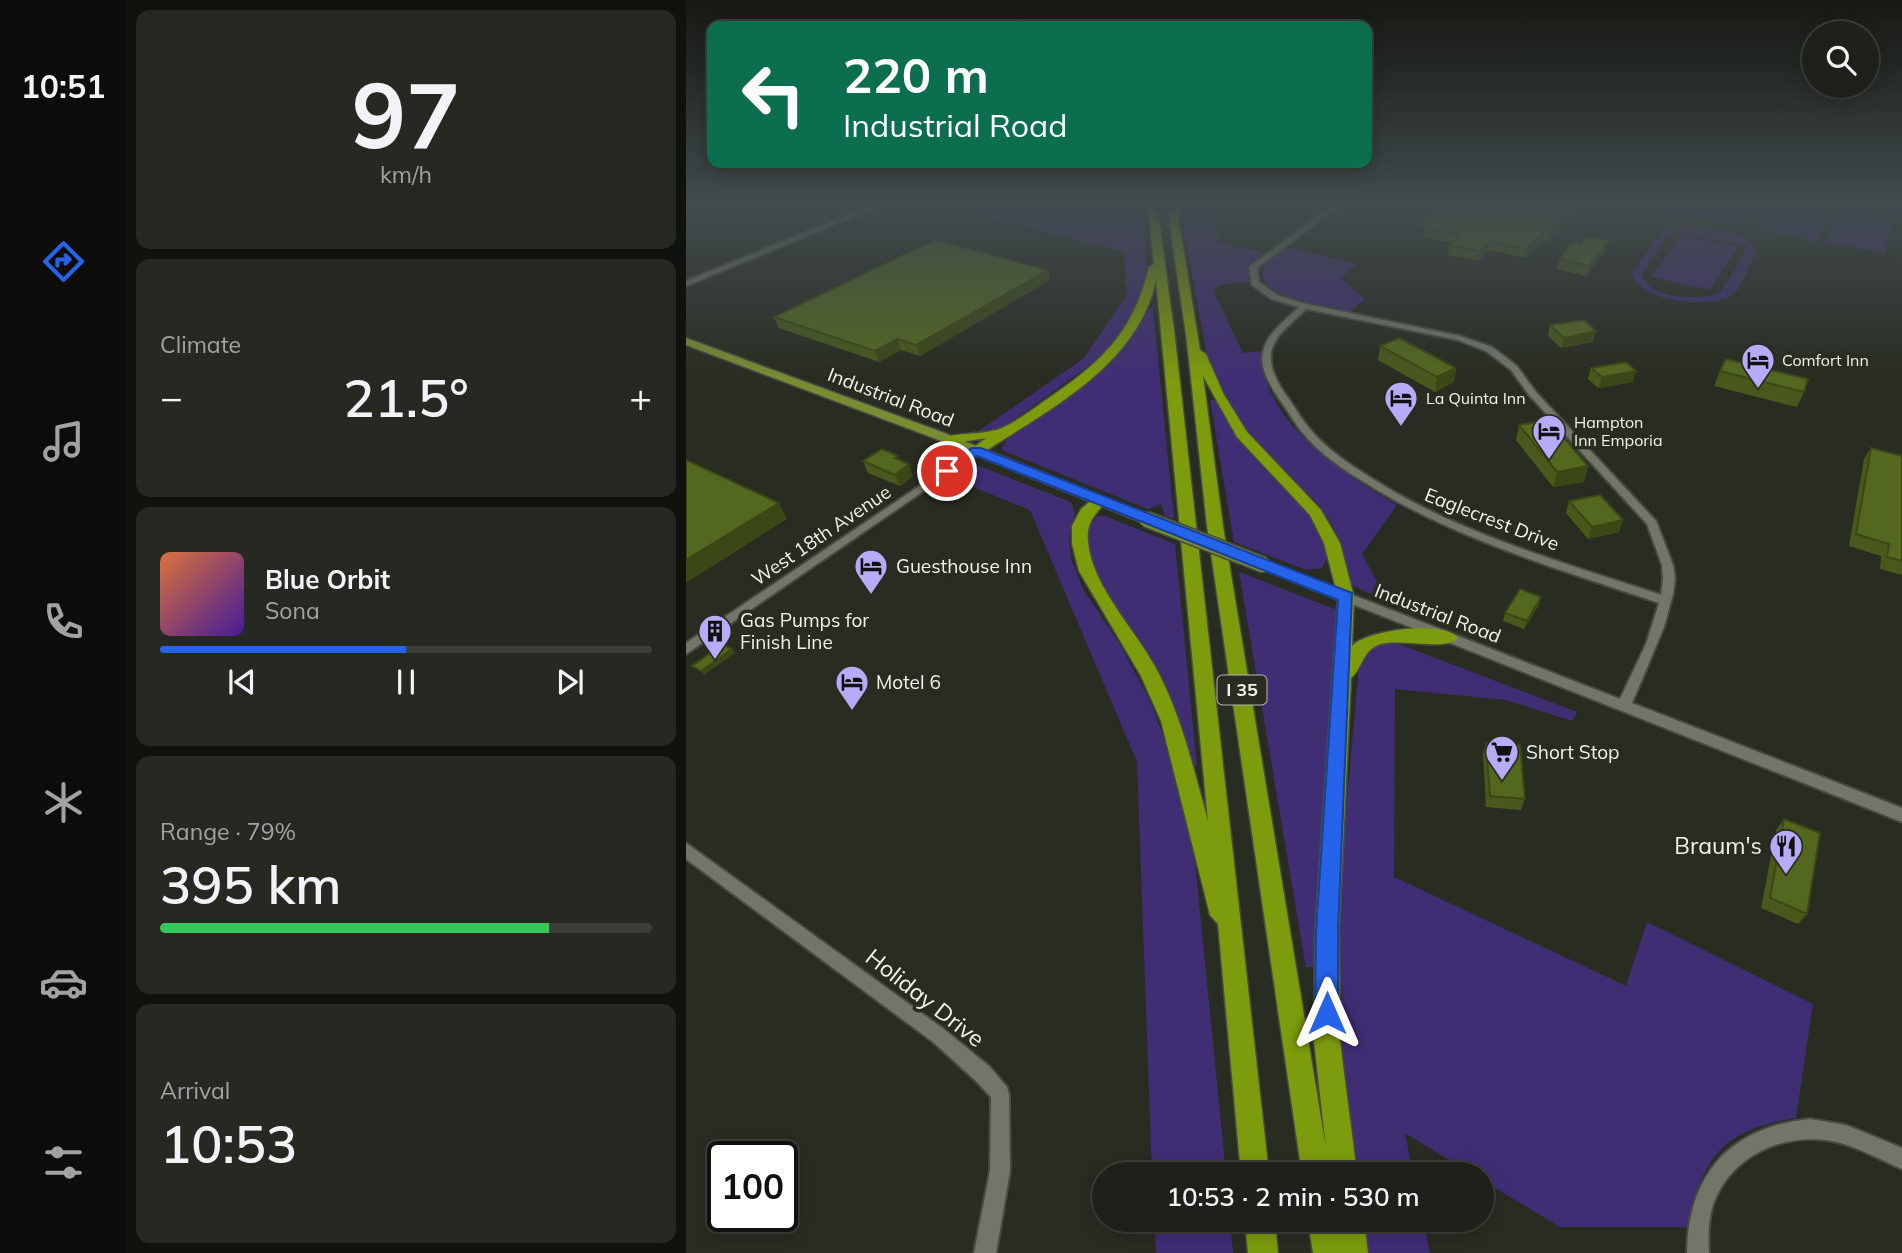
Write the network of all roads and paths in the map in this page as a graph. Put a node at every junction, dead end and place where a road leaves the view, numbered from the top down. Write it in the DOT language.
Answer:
graph roads {
  1 [pos="736,263"];
  2 [pos="1155,263"];
  3 [pos="1160,263"];
  4 [pos="1180,263"];
  5 [pos="1257,263"];
  6 [pos="686,284"];
  7 [pos="1304,306"];
  8 [pos="686,341"];
  9 [pos="1193,342"];
  10 [pos="1009,429"];
  11 [pos="949,440"];
  12 [pos="976,451"];
  13 [pos="993,459"];
  14 [pos="1099,500"];
  15 [pos="1346,597"];
  16 [pos="1666,601"];
  17 [pos="1449,638"];
  18 [pos="686,649"];
  19 [pos="1343,689"];
  20 [pos="1624,706"];
  21 [pos="1902,815"];
  22 [pos="686,850"];
  23 [pos="1231,941"];
  24 [pos="1902,1159"];
  25 [pos="1254,1162"];
  26 [pos="1314,1162"];
  27 [pos="1342,1162"];
  28 [pos="1261,1232"];
  29 [pos="1325,1232"];
  30 [pos="1350,1232"];
  31 [pos="985,1253"];
  32 [pos="1263,1253"];
  33 [pos="1328,1253"];
  34 [pos="1353,1253"];
  35 [pos="1698,1253"];
  1 -- 6 [label="street"];
  2 -- 10 [label="highway"];
  3 -- 23 [label="highway, I 35"];
  4 -- 9 [label="highway, I 35"];
  5 -- 7 [label="street"];
  7 -- 16 [label="street"];
  7 -- 16 [label="street, Eaglecrest Drive"];
  8 -- 11 [label="main road, Industrial Road"];
  9 -- 15 [label="highway"];
  9 -- 26 [label="highway, I 35"];
  10 -- 11 [label="highway"];
  10 -- 12 [label="highway"];
  10 -- 13 [label="highway"];
  11 -- 12 [label="main road, Industrial Road"];
  12 -- 13 [label="main road, Industrial Road"];
  12 -- 18 [label="street, West 18th Avenue"];
  13 -- 14 [label="main road, Industrial Road"];
  14 -- 15 [label="main road, Industrial Road, bridge"];
  14 -- 23 [label="highway"];
  15 -- 17 [label="street, Industrial Road"];
  15 -- 19 [label="highway"];
  16 -- 20 [label="street"];
  17 -- 19 [label="highway"];
  17 -- 20 [label="street, Industrial Road"];
  19 -- 27 [label="highway"];
  20 -- 21 [label="street, Industrial Road"];
  22 -- 31 [label="street, Holiday Drive"];
  23 -- 25 [label="highway, I 35"];
  24 -- 35 [label="street"];
  28 -- 32 [label="highway"];
  29 -- 33 [label="highway"];
  30 -- 34 [label="highway"];
}
